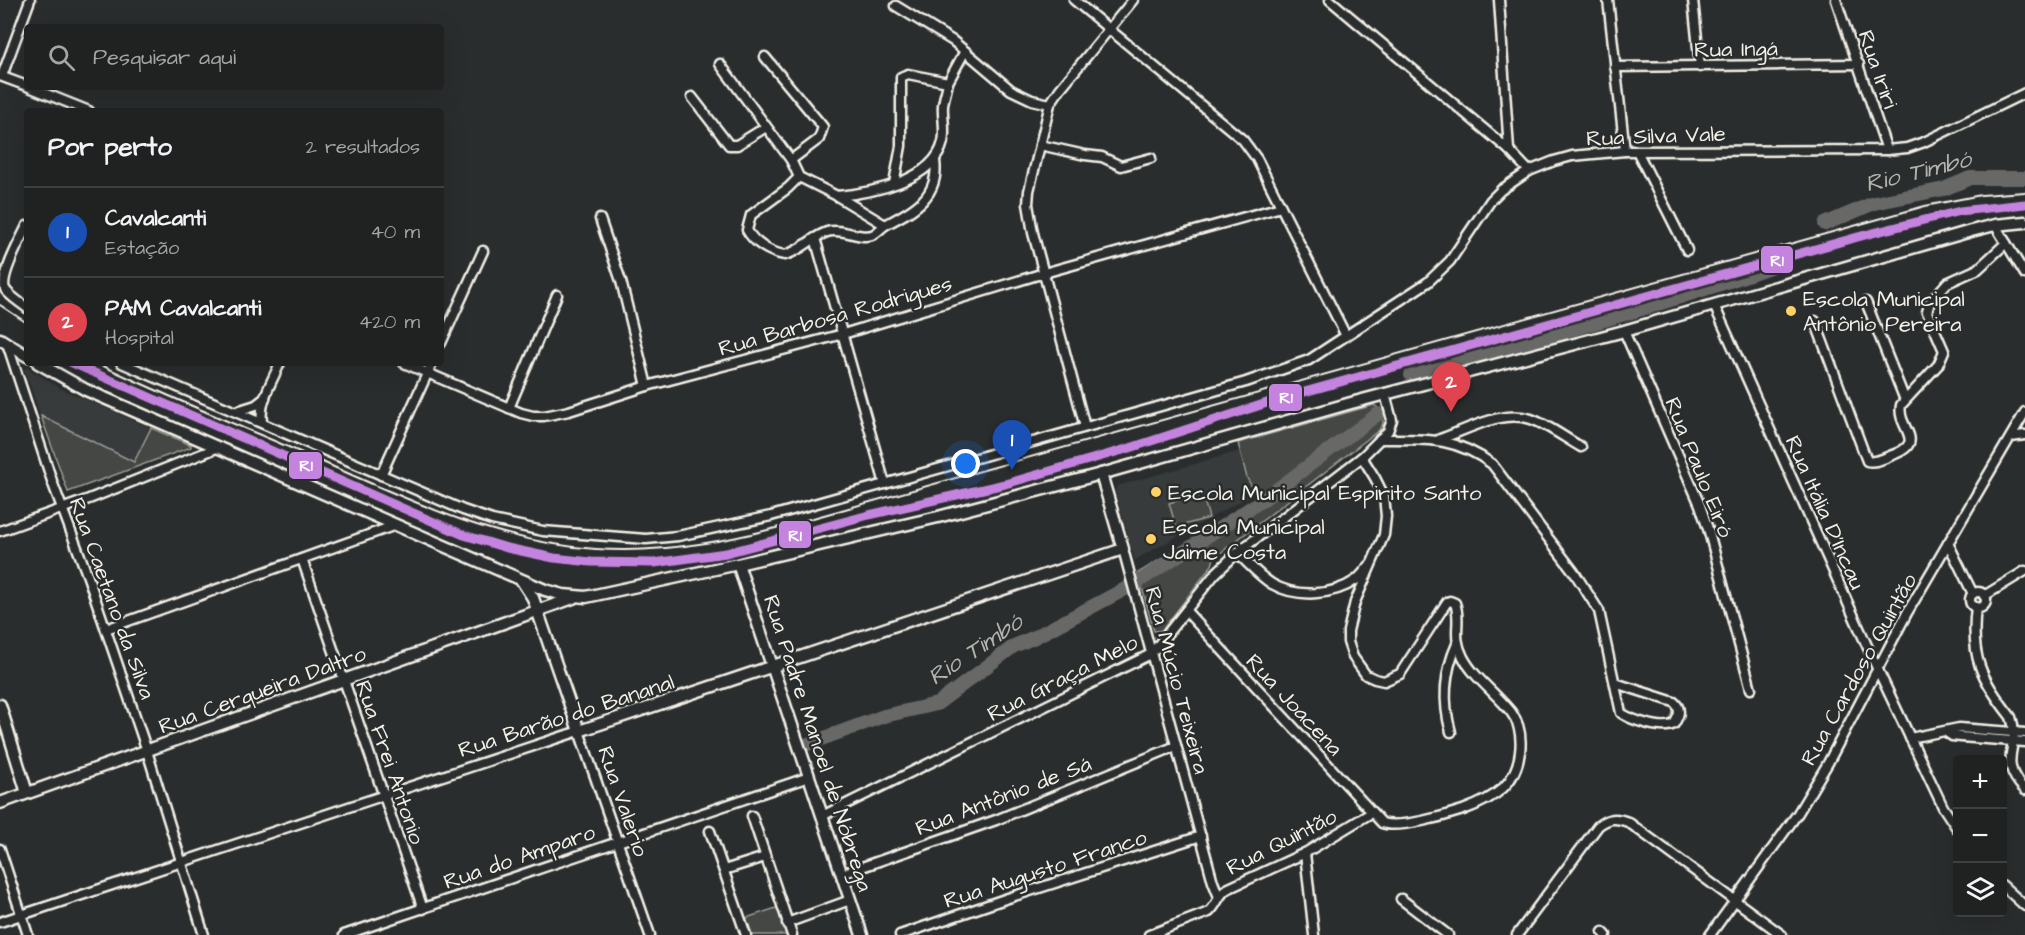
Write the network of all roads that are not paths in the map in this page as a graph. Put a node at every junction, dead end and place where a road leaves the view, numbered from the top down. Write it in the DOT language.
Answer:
graph roads {
  1 [pos="30,0"];
  2 [pos="1074,0"];
  3 [pos="1133,0"];
  4 [pos="1330,0"];
  5 [pos="1608,0"];
  6 [pos="1693,0"];
  7 [pos="1836,0"];
  8 [pos="1498,1"];
  9 [pos="896,6"];
  10 [pos="1109,29"];
  11 [pos="965,51"];
  12 [pos="765,57"];
  13 [pos="720,64"];
  14 [pos="1858,64"];
  15 [pos="1615,67"];
  16 [pos="1700,67"];
  17 [pos="1,76"];
  18 [pos="948,82"];
  19 [pos="24,85"];
  20 [pos="35,90"];
  21 [pos="2025,93"];
  22 [pos="692,97"];
  23 [pos="1050,104"];
  24 [pos="78,108"];
  25 [pos="766,127"];
  26 [pos="1040,145"];
  27 [pos="1509,150"];
  28 [pos="1887,150"];
  29 [pos="1637,151"];
  30 [pos="1625,152"];
  31 [pos="1150,158"];
  32 [pos="791,160"];
  33 [pos="935,161"];
  34 [pos="1529,171"];
  35 [pos="799,177"];
  36 [pos="894,184"];
  37 [pos="837,196"];
  38 [pos="1281,207"];
  39 [pos="600,219"];
  40 [pos="2025,222"];
  41 [pos="885,225"];
  42 [pos="1995,225"];
  43 [pos="24,233"];
  44 [pos="815,238"];
  45 [pos="2006,243"];
  46 [pos="1687,250"];
  47 [pos="483,251"];
  48 [pos="1044,273"];
  49 [pos="2025,274"];
  50 [pos="557,295"];
  51 [pos="1866,302"];
  52 [pos="24,305"];
  53 [pos="1714,305"];
  54 [pos="1815,321"];
  55 [pos="1624,331"];
  56 [pos="843,334"];
  57 [pos="444,336"];
  58 [pos="1346,336"];
  59 [pos="4,341"];
  60 [pos="24,354"];
  61 [pos="43,366"];
  62 [pos="129,366"];
  63 [pos="279,366"];
  64 [pos="411,366"];
  65 [pos="431,366"];
  66 [pos="428,373"];
  67 [pos="647,386"];
  68 [pos="1385,394"];
  69 [pos="265,398"];
  70 [pos="1905,400"];
  71 [pos="509,408"];
  72 [pos="236,412"];
  73 [pos="2025,412"];
  74 [pos="262,422"];
  75 [pos="1085,427"];
  76 [pos="2025,435"];
  77 [pos="2011,437"];
  78 [pos="1380,439"];
  79 [pos="1439,440"];
  80 [pos="219,447"];
  81 [pos="1581,447"];
  82 [pos="1362,457"];
  83 [pos="1101,474"];
  84 [pos="381,475"];
  85 [pos="885,484"];
  86 [pos="62,508"];
  87 [pos="396,525"];
  88 [pos="0,531"];
  89 [pos="1948,543"];
  90 [pos="1123,549"];
  91 [pos="1237,553"];
  92 [pos="302,559"];
  93 [pos="738,564"];
  94 [pos="1369,566"];
  95 [pos="2025,571"];
  96 [pos="522,580"];
  97 [pos="1973,594"];
  98 [pos="1984,596"];
  99 [pos="576,597"];
  100 [pos="1976,607"];
  101 [pos="536,611"];
  102 [pos="1185,611"];
  103 [pos="106,628"];
  104 [pos="1457,644"];
  105 [pos="1152,654"];
  106 [pos="773,666"];
  107 [pos="1877,668"];
  108 [pos="344,679"];
  109 [pos="1615,683"];
  110 [pos="1751,689"];
  111 [pos="0,705"];
  112 [pos="579,731"];
  113 [pos="1451,732"];
  114 [pos="2025,733"];
  115 [pos="2013,737"];
  116 [pos="1910,738"];
  117 [pos="2025,742"];
  118 [pos="1176,746"];
  119 [pos="147,751"];
  120 [pos="809,777"];
  121 [pos="2025,790"];
  122 [pos="27,793"];
  123 [pos="384,796"];
  124 [pos="0,803"];
  125 [pos="1371,813"];
  126 [pos="752,816"];
  127 [pos="822,816"];
  128 [pos="1953,822"];
  129 [pos="710,831"];
  130 [pos="1201,836"];
  131 [pos="617,841"];
  132 [pos="0,849"];
  133 [pos="1305,853"];
  134 [pos="765,857"];
  135 [pos="182,863"];
  136 [pos="724,870"];
  137 [pos="842,874"];
  138 [pos="2007,890"];
  139 [pos="1219,897"];
  140 [pos="1401,899"];
  141 [pos="850,900"];
  142 [pos="1735,900"];
  143 [pos="2025,906"];
  144 [pos="423,909"];
  145 [pos="22,915"];
  146 [pos="0,922"];
  147 [pos="787,923"];
  148 [pos="378,924"];
  149 [pos="28,935"];
  150 [pos="204,935"];
  151 [pos="344,935"];
  152 [pos="381,935"];
  153 [pos="650,935"];
  154 [pos="746,935"];
  155 [pos="792,935"];
  156 [pos="862,935"];
  157 [pos="900,935"];
  158 [pos="1149,935"];
  159 [pos="1314,935"];
  160 [pos="1448,935"];
  161 [pos="1517,935"];
  162 [pos="1710,935"];
  163 [pos="1782,935"];
  1 -- 17 [label="street"];
  2 -- 10 [label="street"];
  3 -- 10 [label="street"];
  4 -- 27 [label="street"];
  5 -- 15 [label="street"];
  6 -- 16 [label="street"];
  7 -- 14 [label="street, Rua Iriri"];
  8 -- 27 [label="street"];
  9 -- 11 [label="street"];
  10 -- 23 [label="street"];
  10 -- 38 [label="street"];
  11 -- 18 [label="street"];
  11 -- 23 [label="street"];
  12 -- 32 [label="street"];
  13 -- 25 [label="street"];
  14 -- 16 [label="street, Rua Ingá"];
  14 -- 28 [label="street, Rua Iriri"];
  15 -- 16 [label="street, Rua Ingá"];
  15 -- 30 [label="street"];
  17 -- 19 [label="street"];
  18 -- 33 [label="street"];
  18 -- 36 [label="street"];
  20 -- 24 [label="street"];
  21 -- 28 [label="street, Rua Silva Vale"];
  22 -- 25 [label="street"];
  23 -- 26 [label="street"];
  25 -- 32 [label="street"];
  26 -- 31 [label="street"];
  26 -- 48 [label="street"];
  27 -- 34 [label="street"];
  28 -- 29 [label="street, Rua Silva Vale"];
  29 -- 30 [label="street, Rua Silva Vale"];
  29 -- 46 [label="street"];
  30 -- 34 [label="street, Rua Silva Vale"];
  32 -- 35 [label="street"];
  33 -- 36 [label="street"];
  33 -- 41 [label="street"];
  34 -- 58 [label="street, Rua Silva Vale"];
  35 -- 37 [label="street"];
  35 -- 44 [label="street"];
  36 -- 37 [label="street"];
  37 -- 41 [label="street"];
  38 -- 48 [label="street, Rua Barbosa Rodrigues"];
  38 -- 58 [label="street"];
  39 -- 67 [label="street"];
  40 -- 42 [label="main road"];
  41 -- 44 [label="street"];
  42 -- 45 [label="street"];
  42 -- 53 [label="main road"];
  43 -- 52 [label="street"];
  44 -- 56 [label="street"];
  45 -- 49 [label="street"];
  45 -- 70 [label="street"];
  47 -- 57 [label="street"];
  48 -- 56 [label="street, Rua Barbosa Rodrigues"];
  48 -- 75 [label="street"];
  50 -- 71 [label="street"];
  51 -- 70 [label="street"];
  53 -- 55 [label="main road"];
  53 -- 107 [label="street, Rua Itália D'Incau"];
  54 -- 70 [label="street"];
  55 -- 68 [label="main road"];
  55 -- 110 [label="street, Rua Paulo Eiró"];
  56 -- 67 [label="street, Rua Barbosa Rodrigues"];
  56 -- 85 [label="street"];
  58 -- 75 [label="street, Rua Silva Vale"];
  59 -- 60 [label="main road"];
  59 -- 86 [label="street, Rua Caetano da Silva"];
  61 -- 80 [label="main road"];
  62 -- 72 [label="street, Rua Silva Vale"];
  63 -- 69 [label="street"];
  64 -- 66 [label="street, Rua Barbosa Rodrigues"];
  65 -- 66 [label="street"];
  66 -- 71 [label="street, Rua Barbosa Rodrigues"];
  66 -- 84 [label="street"];
  67 -- 71 [label="street, Rua Barbosa Rodrigues"];
  68 -- 78 [label="street, Rua Graça Melo"];
  68 -- 83 [label="main road"];
  69 -- 72 [label="street"];
  69 -- 74 [label="street"];
  72 -- 74 [label="street, Rua Silva Vale"];
  73 -- 77 [label="street, Rua Cardoso Quintão"];
  74 -- 84 [label="street, Rua Silva Vale"];
  75 -- 85 [label="street, Rua Silva Vale"];
  76 -- 77 [label="street"];
  77 -- 89 [label="street, Rua Cardoso Quintão"];
  78 -- 79 [label="street"];
  78 -- 82 [label="street, Rua Graça Melo"];
  79 -- 81 [label="street"];
  79 -- 109 [label="street"];
  80 -- 86 [label="street"];
  80 -- 87 [label="main road"];
  82 -- 91 [label="street, Rua Graça Melo"];
  82 -- 94 [label="street"];
  83 -- 90 [label="main road, Rua Múcio Teixeira"];
  83 -- 93 [label="main road"];
  84 -- 85 [label="street, Rua Silva Vale"];
  86 -- 88 [label="street"];
  86 -- 103 [label="street, Rua Caetano da Silva"];
  87 -- 92 [label="street"];
  87 -- 96 [label="main road"];
  89 -- 97 [label="street"];
  89 -- 107 [label="street, Rua Cardoso Quintão"];
  90 -- 105 [label="street, Rua Múcio Teixeira"];
  90 -- 106 [label="main road, Rua Barão do Bananal"];
  91 -- 94 [label="street"];
  91 -- 102 [label="street, Rua Graça Melo"];
  92 -- 103 [label="street"];
  92 -- 108 [label="street, Rua Frei Antonio"];
  93 -- 99 [label="main road"];
  93 -- 106 [label="main road, Rua Padre Manoel de Nóbrega"];
  94 -- 104 [label="street"];
  95 -- 98 [label="street"];
  96 -- 99 [label="main road"];
  96 -- 101 [label="main road"];
  97 -- 98 [label="street"];
  97 -- 100 [label="street"];
  98 -- 100 [label="street"];
  99 -- 101 [label="main road, Rua Cerqueira Daltro"];
  100 -- 115 [label="street"];
  101 -- 108 [label="main road, Rua Cerqueira Daltro"];
  101 -- 112 [label="main road, Rua Valerio"];
  102 -- 105 [label="street, Rua Graça Melo"];
  102 -- 125 [label="street, Rua Joacena"];
  103 -- 119 [label="street, Rua Caetano da Silva"];
  104 -- 113 [label="street"];
  104 -- 125 [label="street, Rua Joacena"];
  105 -- 118 [label="street, Rua Múcio Teixeira"];
  105 -- 127 [label="street, Rua Graça Melo"];
  106 -- 112 [label="main road, Rua Barão do Bananal"];
  106 -- 120 [label="main road, Rua Padre Manoel de Nóbrega"];
  107 -- 116 [label="street, Rua Itália D'Incau"];
  107 -- 142 [label="street, Rua Cardoso Quintão"];
  108 -- 119 [label="main road, Rua Cerqueira Daltro"];
  108 -- 123 [label="street, Rua Frei Antonio"];
  109 -- 109 [label="street"];
  111 -- 122 [label="main road"];
  112 -- 123 [label="street, Rua Barão do Bananal"];
  112 -- 131 [label="street, Rua Valerio"];
  114 -- 115 [label="street"];
  115 -- 116 [label="street"];
  115 -- 117 [label="street"];
  115 -- 121 [label="street"];
  116 -- 128 [label="street, Rua Itália D'Incau"];
  118 -- 130 [label="street, Rua Múcio Teixeira"];
  118 -- 137 [label="street, Rua Antônio de Sá"];
  119 -- 122 [label="main road, Rua Cerqueira Daltro"];
  119 -- 135 [label="street, Rua Caetano da Silva"];
  120 -- 127 [label="main road, Rua Padre Manoel de Nóbrega"];
  120 -- 131 [label="street, Rua do Amparo"];
  122 -- 124 [label="main road, Rua Cerqueira Daltro"];
  123 -- 135 [label="street, Rua Barão do Bananal"];
  123 -- 144 [label="street, Rua Frei Antonio"];
  125 -- 133 [label="street, Rua Quintão"];
  126 -- 134 [label="street"];
  127 -- 137 [label="main road, Rua Padre Manoel de Nóbrega"];
  129 -- 136 [label="street"];
  130 -- 139 [label="street, Rua Múcio Teixeira"];
  130 -- 157 [label="street, Rua Augusto Franco"];
  131 -- 144 [label="street, Rua do Amparo"];
  131 -- 153 [label="street, Rua Valerio"];
  132 -- 145 [label="street"];
  133 -- 139 [label="street, Rua Quintão"];
  133 -- 159 [label="street"];
  134 -- 136 [label="street"];
  134 -- 147 [label="street"];
  135 -- 145 [label="street, Rua Barão do Bananal"];
  135 -- 150 [label="street, Rua Caetano da Silva"];
  136 -- 154 [label="street"];
  137 -- 141 [label="main road, Rua Padre Manoel de Nóbrega"];
  138 -- 143 [label="street"];
  139 -- 158 [label="street, Rua Quintão"];
  140 -- 160 [label="street"];
  141 -- 147 [label="street"];
  141 -- 156 [label="main road, Rua Padre Manoel de Nóbrega"];
  142 -- 161 [label="street"];
  142 -- 162 [label="street, Rua Cardoso Quintão"];
  142 -- 163 [label="street"];
  144 -- 148 [label="street, Rua do Amparo"];
  145 -- 146 [label="street, Rua Barão do Bananal"];
  145 -- 149 [label="street"];
  147 -- 155 [label="street"];
  148 -- 151 [label="street, Rua do Amparo"];
  148 -- 152 [label="street"];
}
